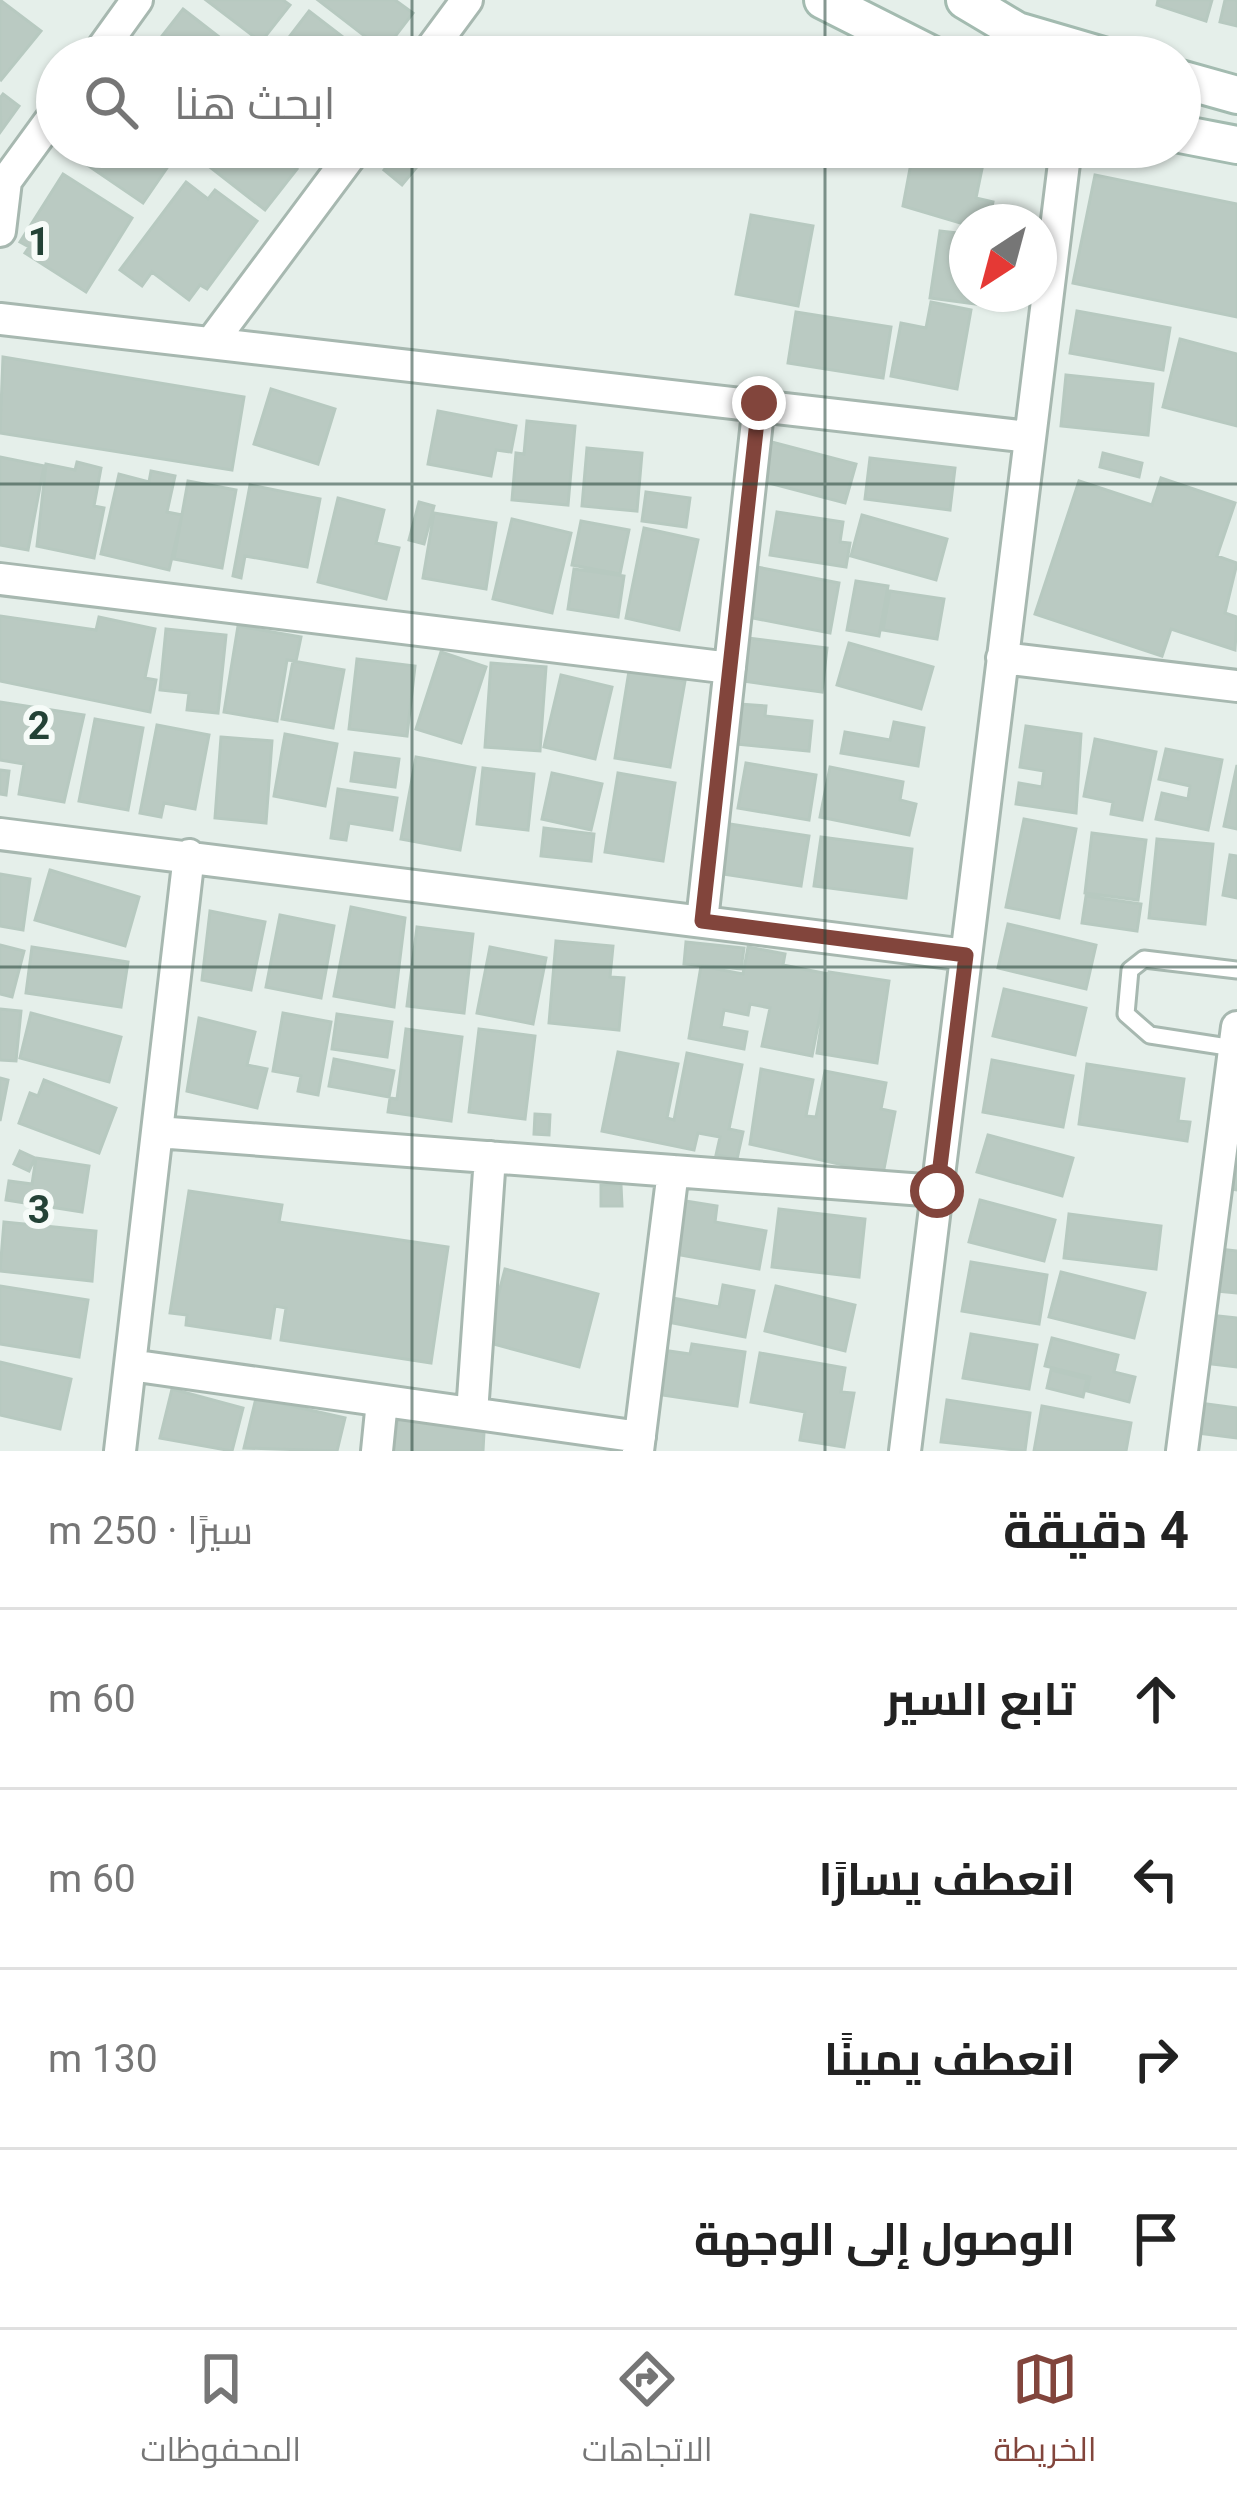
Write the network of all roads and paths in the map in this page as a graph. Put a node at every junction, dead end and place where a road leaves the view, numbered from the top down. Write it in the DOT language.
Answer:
graph roads {
  1 [pos="137,0"];
  2 [pos="467,0"];
  3 [pos="824,0"];
  4 [pos="965,0"];
  5 [pos="111,36"];
  6 [pos="440,36"];
  7 [pos="895,36"];
  8 [pos="1034,36"];
  9 [pos="1201,85"];
  10 [pos="1237,95"];
  11 [pos="1201,138"];
  12 [pos="36,140"];
  13 [pos="1237,145"];
  14 [pos="341,168"];
  15 [pos="1063,168"];
  16 [pos="0,231"];
  17 [pos="0,319"];
  18 [pos="211,343"];
  19 [pos="759,403"];
  20 [pos="1029,437"];
  21 [pos="0,579"];
  22 [pos="1002,658"];
  23 [pos="730,668"];
  24 [pos="1237,686"];
  25 [pos="0,834"];
  26 [pos="189,855"];
  27 [pos="702,921"];
  28 [pos="966,955"];
  29 [pos="1237,970"];
  30 [pos="1236,1038"];
  31 [pos="157,1132"];
  32 [pos="490,1157"];
  33 [pos="674,1171"];
  34 [pos="937,1191"];
  35 [pos="1224,1222"];
  36 [pos="130,1365"];
  37 [pos="382,1401"];
  38 [pos="472,1413"];
  39 [pos="639,1444"];
  40 [pos="120,1451"];
  41 [pos="376,1451"];
  42 [pos="905,1451"];
  43 [pos="1182,1451"];
  1 -- 5 [label="street"];
  2 -- 6 [label="street"];
  3 -- 7 [label="street"];
  4 -- 8 [label="street"];
  9 -- 10 [label="street"];
  11 -- 13 [label="street"];
  12 -- 16 [label="street"];
  14 -- 18 [label="street"];
  15 -- 20 [label="street"];
  17 -- 18 [label="street"];
  18 -- 19 [label="street"];
  19 -- 20 [label="street"];
  19 -- 23 [label="street"];
  20 -- 22 [label="street"];
  21 -- 23 [label="street"];
  22 -- 24 [label="street"];
  22 -- 28 [label="street"];
  23 -- 27 [label="street"];
  25 -- 26 [label="street"];
  26 -- 27 [label="street"];
  26 -- 31 [label="street"];
  27 -- 28 [label="street"];
  28 -- 34 [label="street"];
  29 -- 30 [label="lane"];
  30 -- 35 [label="street"];
  31 -- 32 [label="street"];
  31 -- 36 [label="street"];
  32 -- 33 [label="street"];
  32 -- 38 [label="street"];
  33 -- 34 [label="street"];
  33 -- 39 [label="street"];
  34 -- 42 [label="street"];
  35 -- 43 [label="street"];
  36 -- 37 [label="street"];
  36 -- 40 [label="street"];
  37 -- 38 [label="street"];
  37 -- 41 [label="street"];
  38 -- 39 [label="street"];
}
